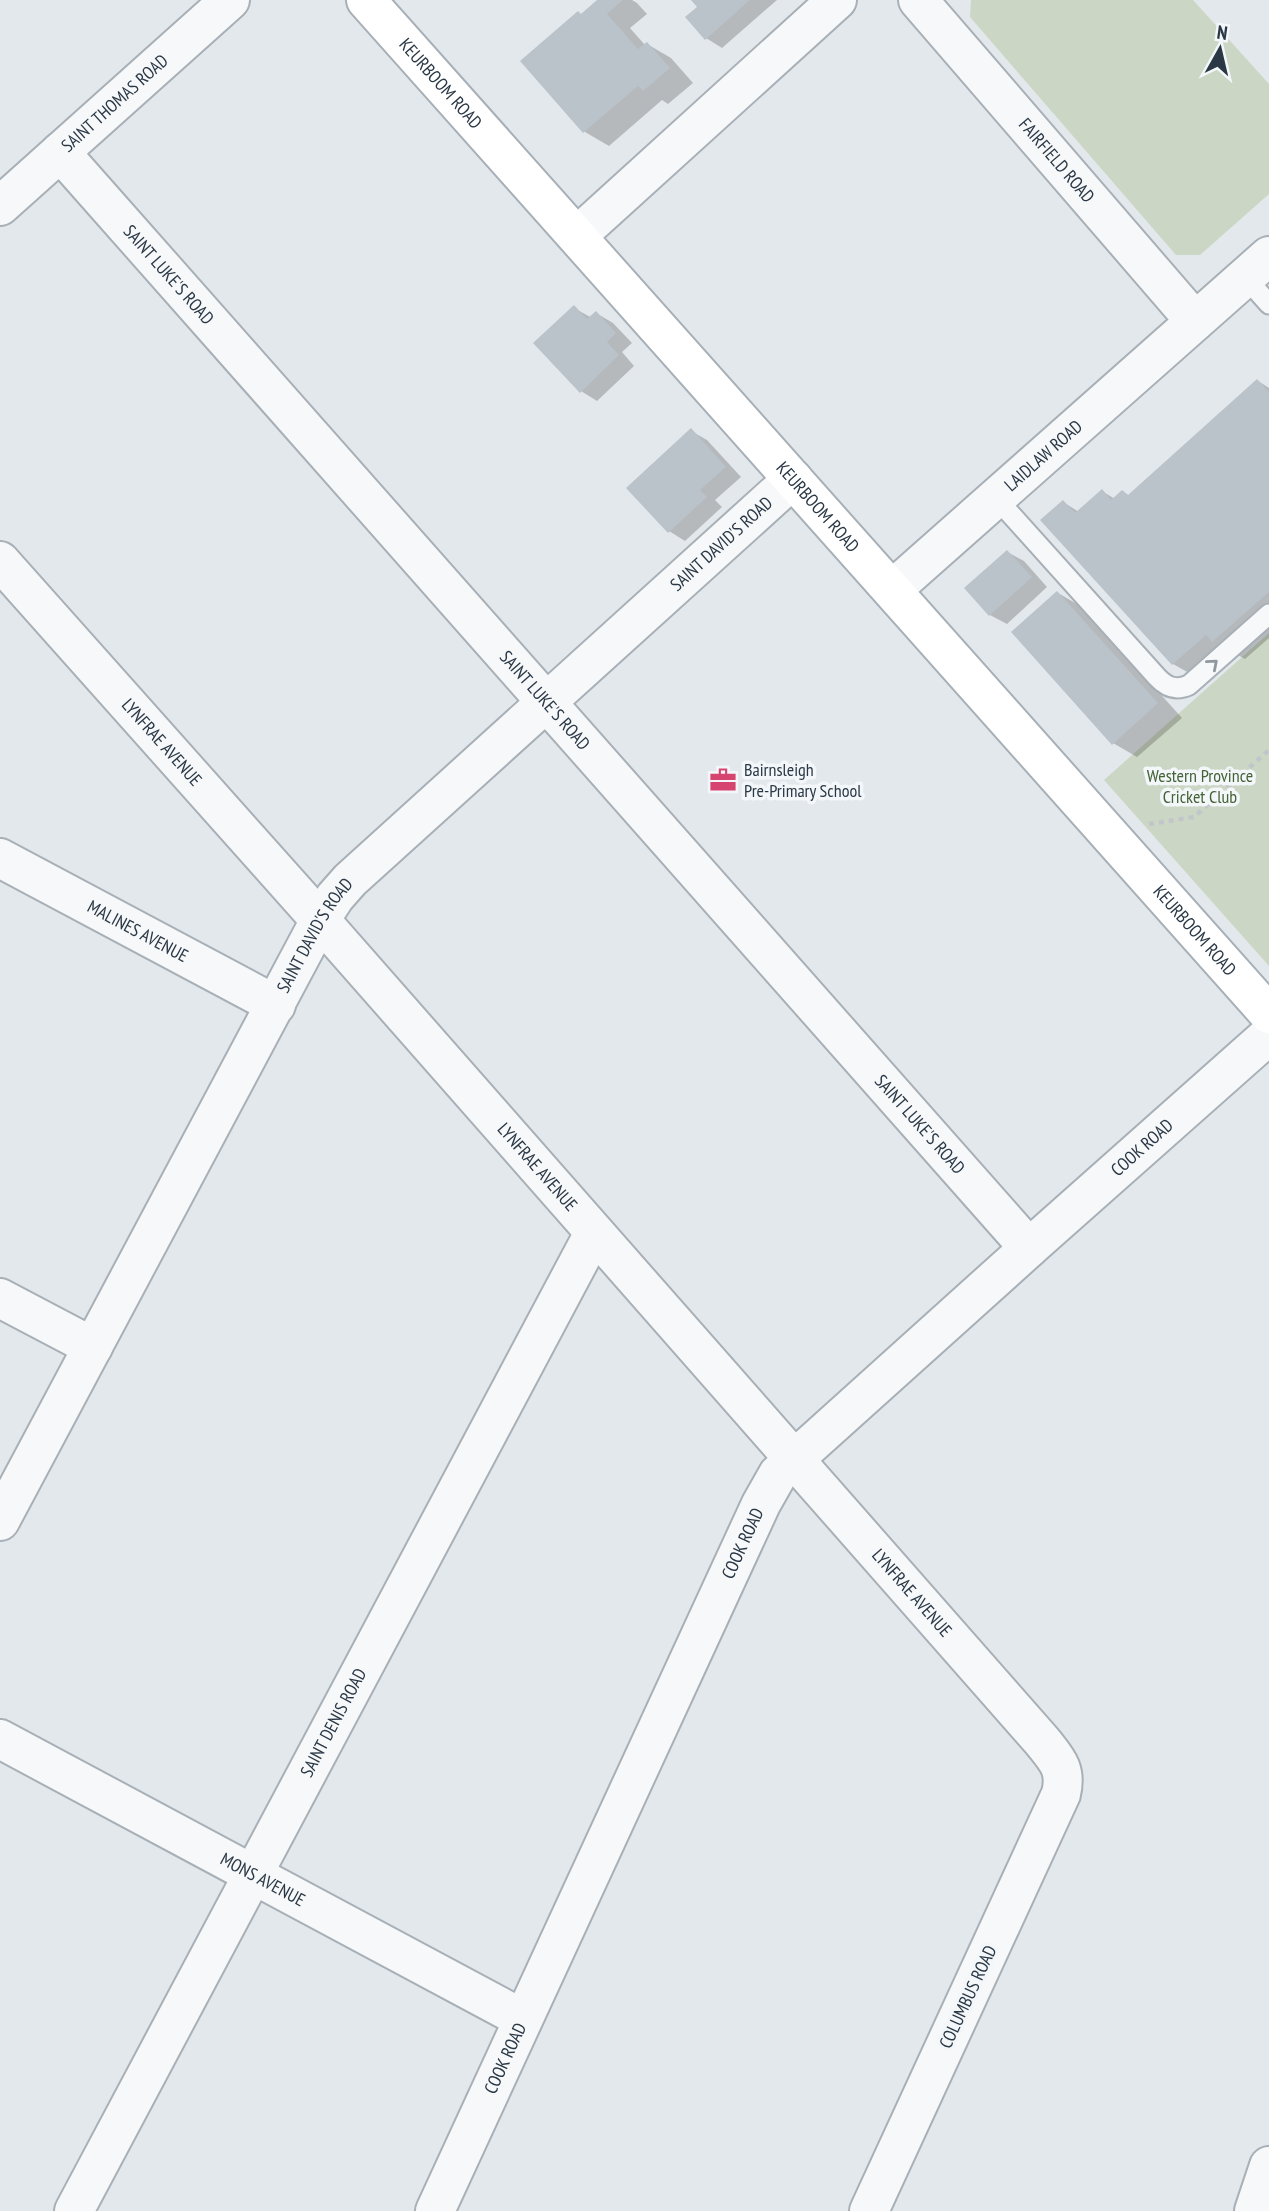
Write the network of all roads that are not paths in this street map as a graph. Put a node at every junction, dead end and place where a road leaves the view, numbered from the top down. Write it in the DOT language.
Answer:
graph roads {
  1 [pos="230,0"];
  2 [pos="366,0"];
  3 [pos="837,0"];
  4 [pos="918,0"];
  5 [pos="60,152"];
  6 [pos="0,206"];
  7 [pos="577,236"];
  8 [pos="1261,279"];
  9 [pos="1195,321"];
  10 [pos="793,478"];
  11 [pos="997,499"];
  12 [pos="0,561"];
  13 [pos="893,589"];
  14 [pos="1269,614"];
  15 [pos="546,701"];
  16 [pos="0,858"];
  17 [pos="320,920"];
  18 [pos="276,1005"];
  19 [pos="1269,1014"];
  20 [pos="1269,1035"];
  21 [pos="594,1233"];
  22 [pos="1029,1248"];
  23 [pos="0,1298"];
  24 [pos="93,1347"];
  25 [pos="793,1459"];
  26 [pos="0,1521"];
  27 [pos="0,1739"];
  28 [pos="1063,1781"];
  29 [pos="253,1874"];
  30 [pos="523,2019"];
  31 [pos="1269,2166"];
  32 [pos="74,2211"];
  33 [pos="435,2211"];
  34 [pos="869,2211"];
  35 [pos="1254,2211"];
  1 -- 5 [label="street, SAINT THOMAS ROAD"];
  2 -- 7 [label="main road, KEURBOOM ROAD"];
  3 -- 7 [label="street"];
  4 -- 9 [label="street, FAIRFIELD ROAD"];
  5 -- 6 [label="street, SAINT THOMAS ROAD"];
  5 -- 15 [label="street, SAINT LUKE'S ROAD"];
  7 -- 10 [label="main road, KEURBOOM ROAD"];
  8 -- 9 [label="street, LAIDLAW ROAD"];
  9 -- 11 [label="street, LAIDLAW ROAD"];
  10 -- 13 [label="main road, KEURBOOM ROAD"];
  10 -- 15 [label="street, SAINT DAVID'S ROAD"];
  11 -- 13 [label="street, LAIDLAW ROAD"];
  11 -- 14 [label="lane, one-way"];
  12 -- 17 [label="street, LYNFRAE AVENUE"];
  13 -- 19 [label="main road, KEURBOOM ROAD"];
  15 -- 17 [label="street, SAINT DAVID'S ROAD"];
  15 -- 22 [label="street, SAINT LUKE'S ROAD"];
  16 -- 18 [label="street, MALINES AVENUE"];
  17 -- 18 [label="street, SAINT DAVID'S ROAD"];
  17 -- 21 [label="street, LYNFRAE AVENUE"];
  18 -- 24 [label="street, SAINT DAVID'S ROAD"];
  20 -- 22 [label="street, COOK ROAD"];
  21 -- 25 [label="street, LYNFRAE AVENUE"];
  21 -- 29 [label="street, SAINT DENIS ROAD"];
  22 -- 25 [label="street, COOK ROAD"];
  23 -- 24 [label="street"];
  24 -- 26 [label="street, SAINT DAVID'S ROAD"];
  25 -- 28 [label="street, LYNFRAE AVENUE"];
  25 -- 30 [label="street, COOK ROAD"];
  27 -- 29 [label="street, MONS AVENUE"];
  28 -- 34 [label="street, COLUMBUS ROAD"];
  29 -- 30 [label="street, MONS AVENUE"];
  29 -- 32 [label="street, SAINT DENIS ROAD"];
  30 -- 33 [label="street, COOK ROAD"];
  31 -- 35 [label="street"];
}
